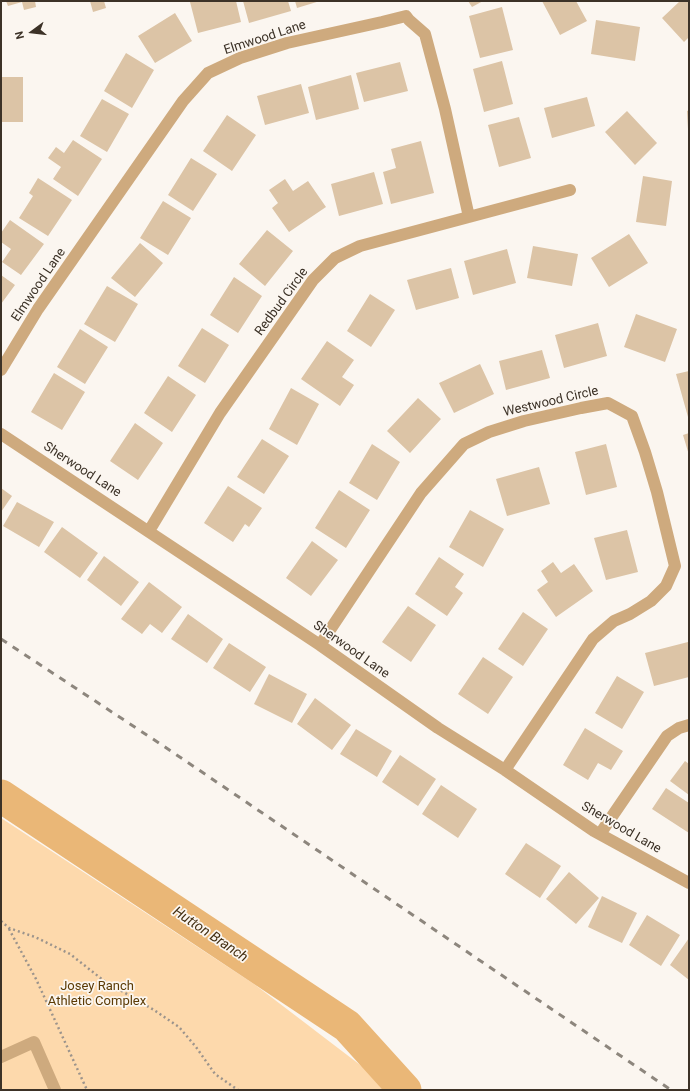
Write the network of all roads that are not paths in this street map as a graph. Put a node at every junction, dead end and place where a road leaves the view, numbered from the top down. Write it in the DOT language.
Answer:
graph roads {
  1 [pos="570,190"];
  2 [pos="469,217"];
  3 [pos="1,370"];
  4 [pos="1,434"];
  5 [pos="149,531"];
  6 [pos="320,645"];
  7 [pos="689,725"];
  8 [pos="505,770"];
  9 [pos="600,834"];
  10 [pos="689,883"];
  11 [pos="1,1057"];
  12 [pos="55,1090"];
  1 -- 2 [label="street, Redbud Circle"];
  2 -- 3 [label="street, Elmwood Lane"];
  2 -- 5 [label="street, Redbud Circle"];
  4 -- 5 [label="street, Sherwood Lane"];
  5 -- 6 [label="street, Sherwood Lane"];
  6 -- 8 [label="street, Sherwood Lane"];
  6 -- 8 [label="street, Westwood Circle"];
  7 -- 9 [label="street"];
  8 -- 9 [label="street, Sherwood Lane"];
  9 -- 10 [label="street, Sherwood Lane"];
  11 -- 12 [label="street"];
}
